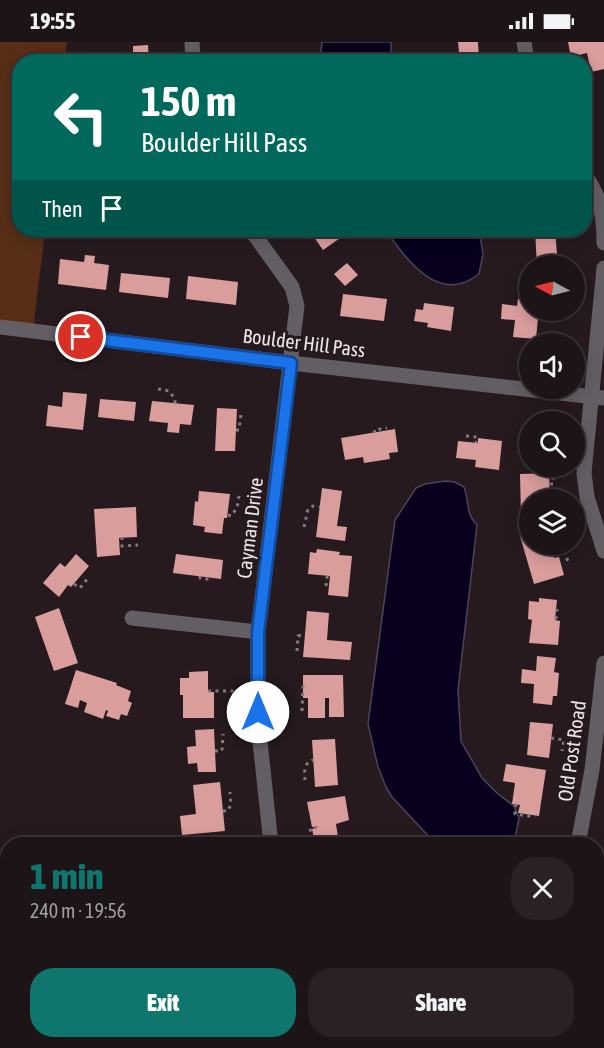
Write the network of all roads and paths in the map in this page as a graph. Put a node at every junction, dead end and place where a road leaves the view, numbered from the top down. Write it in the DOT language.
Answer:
graph roads {
  1 [pos="601,192"];
  2 [pos="256,237"];
  3 [pos="604,243"];
  4 [pos="604,268"];
  5 [pos="0,327"];
  6 [pos="291,363"];
  7 [pos="158,389"];
  8 [pos="598,397"];
  9 [pos="175,403"];
  10 [pos="241,414"];
  11 [pos="387,428"];
  12 [pos="236,430"];
  13 [pos="375,433"];
  14 [pos="466,436"];
  15 [pos="476,443"];
  16 [pos="554,477"];
  17 [pos="550,484"];
  18 [pos="239,496"];
  19 [pos="320,507"];
  20 [pos="228,516"];
  21 [pos="304,527"];
  22 [pos="122,537"];
  23 [pos="138,545"];
  24 [pos="604,550"];
  25 [pos="565,555"];
  26 [pos="569,564"];
  27 [pos="200,576"];
  28 [pos="88,578"];
  29 [pos="330,578"];
  30 [pos="213,580"];
  31 [pos="74,584"];
  32 [pos="326,586"];
  33 [pos="557,609"];
  34 [pos="132,618"];
  35 [pos="555,618"];
  36 [pos="258,632"];
  37 [pos="305,634"];
  38 [pos="297,651"];
  39 [pos="604,663"];
  40 [pos="603,683"];
  41 [pos="303,686"];
  42 [pos="208,691"];
  43 [pos="248,691"];
  44 [pos="302,711"];
  45 [pos="223,734"];
  46 [pos="551,738"];
  47 [pos="562,751"];
  48 [pos="215,752"];
  49 [pos="313,759"];
  50 [pos="304,780"];
  51 [pos="230,792"];
  52 [pos="516,804"];
  53 [pos="223,812"];
  54 [pos="535,818"];
  55 [pos="318,827"];
  56 [pos="271,837"];
  57 [pos="312,837"];
  58 [pos="579,837"];
  1 -- 3 [label="street"];
  2 -- 6 [label="street, Cayman Drive"];
  4 -- 8 [label="street"];
  5 -- 6 [label="street, Boulder Hill Pass"];
  6 -- 8 [label="street, Boulder Hill Pass"];
  6 -- 36 [label="street, Cayman Drive"];
  7 -- 9 [label="path"];
  8 -- 24 [label="street"];
  10 -- 12 [label="path"];
  11 -- 13 [label="path"];
  14 -- 15 [label="path"];
  16 -- 17 [label="path"];
  18 -- 20 [label="path"];
  19 -- 21 [label="path"];
  22 -- 23 [label="path"];
  25 -- 26 [label="path"];
  27 -- 30 [label="path"];
  28 -- 31 [label="path"];
  29 -- 32 [label="path"];
  33 -- 35 [label="path"];
  34 -- 36 [label="street"];
  36 -- 56 [label="street, Cayman Drive"];
  37 -- 38 [label="path"];
  39 -- 40 [label="street, Old Post Road"];
  40 -- 58 [label="street, Old Post Road"];
  41 -- 44 [label="path"];
  42 -- 43 [label="path"];
  45 -- 48 [label="path"];
  46 -- 47 [label="path"];
  49 -- 50 [label="path"];
  51 -- 53 [label="path"];
  52 -- 54 [label="path"];
  55 -- 57 [label="path"];
}
